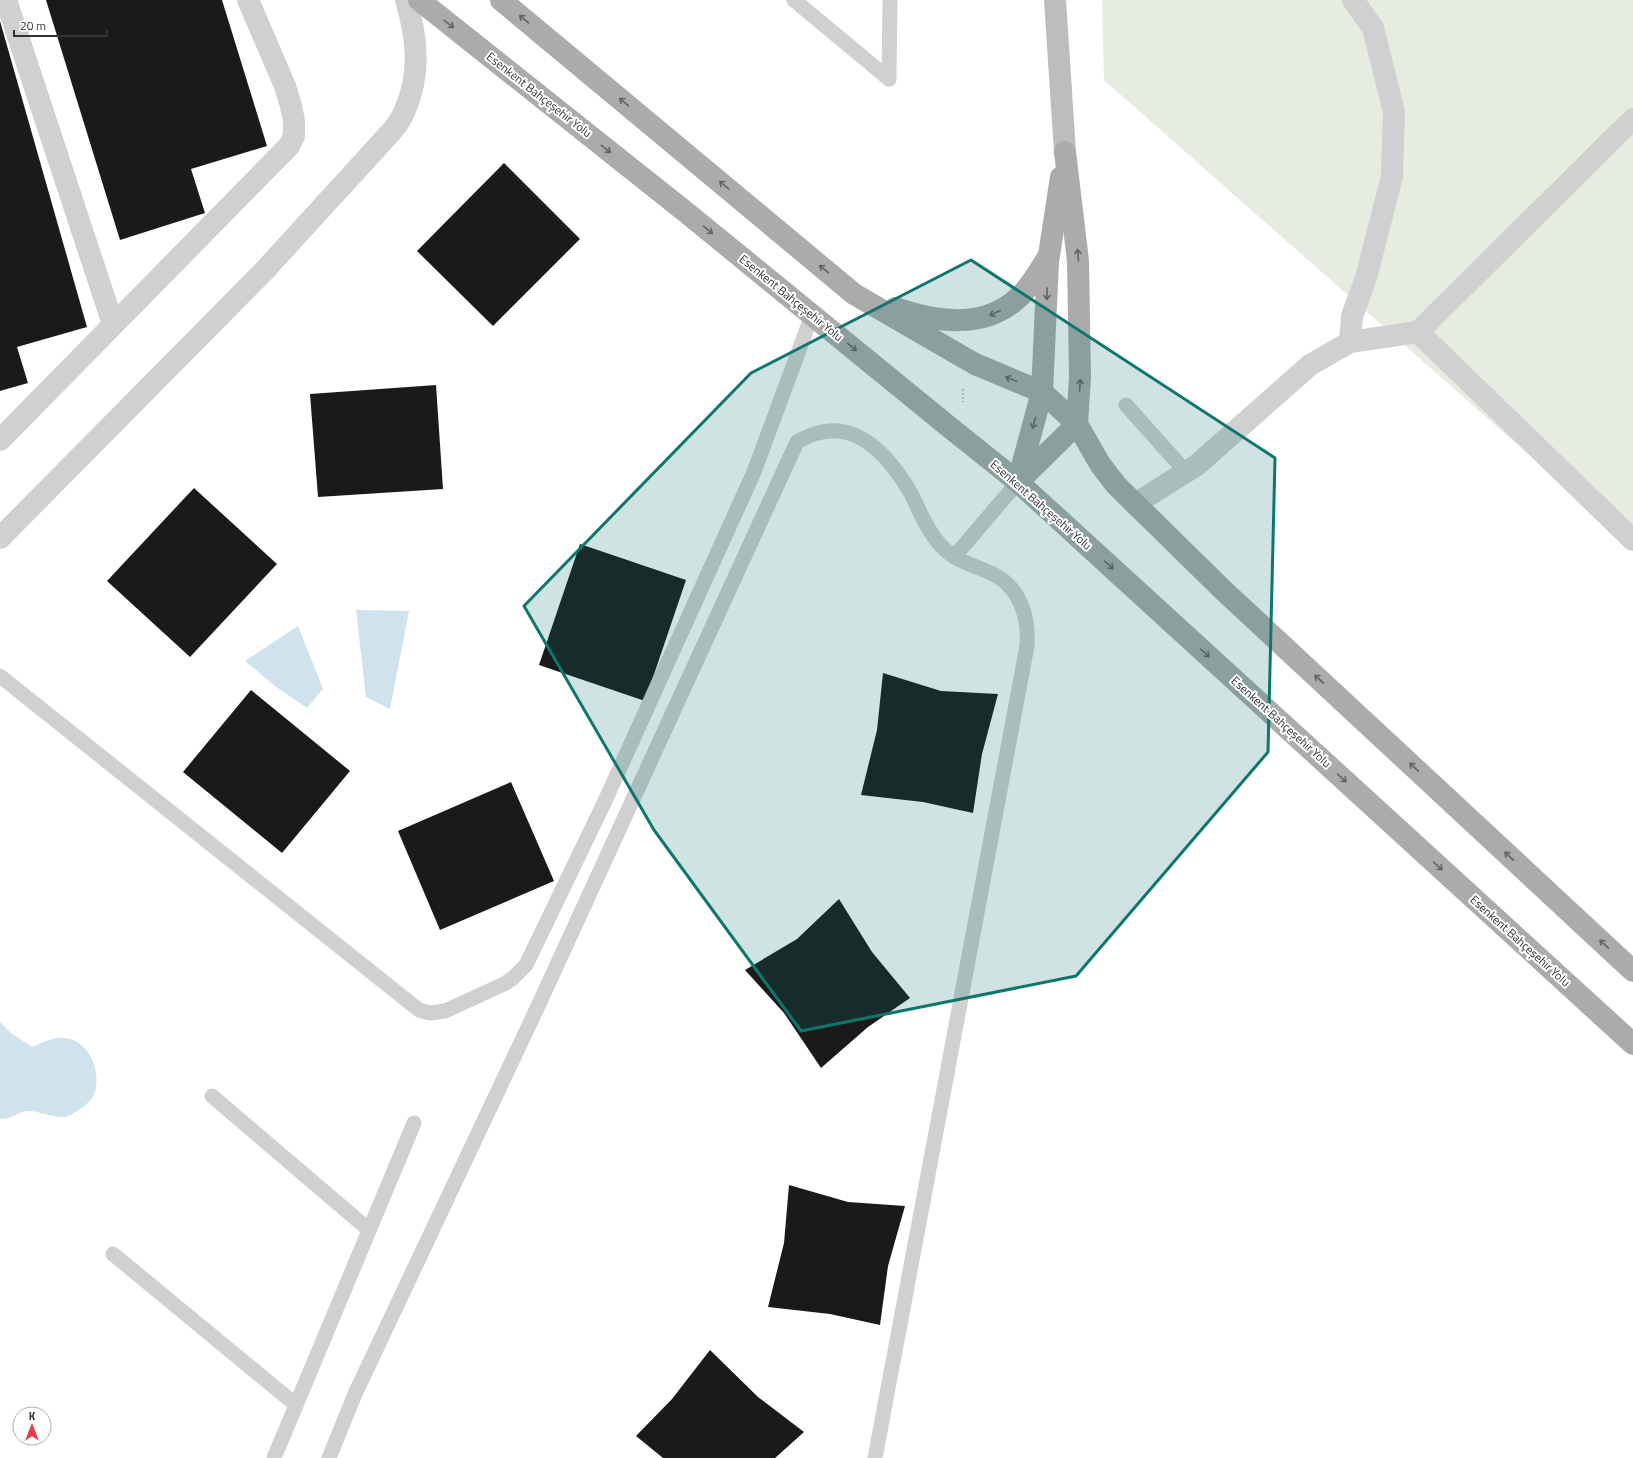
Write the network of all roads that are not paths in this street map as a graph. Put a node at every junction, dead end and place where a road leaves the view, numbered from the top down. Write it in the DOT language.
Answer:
graph roads {
  1 [pos="6,0"];
  2 [pos="248,0"];
  3 [pos="406,0"];
  4 [pos="419,0"];
  5 [pos="501,0"];
  6 [pos="794,0"];
  7 [pos="890,0"];
  8 [pos="1056,0"];
  9 [pos="1353,0"];
  10 [pos="1633,119"];
  11 [pos="1065,152"];
  12 [pos="1049,255"];
  13 [pos="854,294"];
  14 [pos="812,315"];
  15 [pos="113,324"];
  16 [pos="1418,332"];
  17 [pos="1350,342"];
  18 [pos="1042,392"];
  19 [pos="1126,405"];
  20 [pos="1077,424"];
  21 [pos="0,440"];
  22 [pos="1186,472"];
  23 [pos="1018,482"];
  24 [pos="1135,504"];
  25 [pos="0,538"];
  26 [pos="1633,540"];
  27 [pos="954,557"];
  28 [pos="0,676"];
  29 [pos="1633,971"];
  30 [pos="1633,1044"];
  31 [pos="212,1096"];
  32 [pos="414,1123"];
  33 [pos="368,1229"];
  34 [pos="113,1254"];
  35 [pos="296,1405"];
  36 [pos="274,1458"];
  37 [pos="329,1458"];
  38 [pos="875,1458"];
  1 -- 15 [label="street"];
  2 -- 15 [label="street"];
  3 -- 25 [label="street"];
  4 -- 14 [label="main road, Esenkent Bahçeşehir Yolu, one-way"];
  13 -- 5 [label="main road, one-way"];
  6 -- 7 [label="lane"];
  8 -- 11 [label="street"];
  9 -- 17 [label="street"];
  10 -- 16 [label="street"];
  11 -- 12 [label="main road"];
  20 -- 11 [label="main road, one-way"];
  12 -- 13 [label="main road, one-way"];
  12 -- 18 [label="main road, one-way"];
  18 -- 13 [label="main road, one-way"];
  14 -- 23 [label="main road, Esenkent Bahçeşehir Yolu, one-way"];
  14 -- 28 [label="lane"];
  15 -- 21 [label="street"];
  16 -- 17 [label="street"];
  16 -- 26 [label="street"];
  17 -- 22 [label="street"];
  18 -- 20 [label="main road"];
  18 -- 23 [label="main road, one-way"];
  19 -- 22 [label="lane"];
  20 -- 23 [label="main road"];
  20 -- 24 [label="main road"];
  22 -- 24 [label="street"];
  23 -- 27 [label="lane"];
  23 -- 30 [label="main road, Esenkent Bahçeşehir Yolu, one-way"];
  29 -- 24 [label="main road, one-way"];
  27 -- 37 [label="lane"];
  27 -- 38 [label="lane"];
  31 -- 33 [label="lane"];
  32 -- 33 [label="lane"];
  33 -- 35 [label="lane"];
  34 -- 35 [label="lane"];
  35 -- 36 [label="lane"];
}
